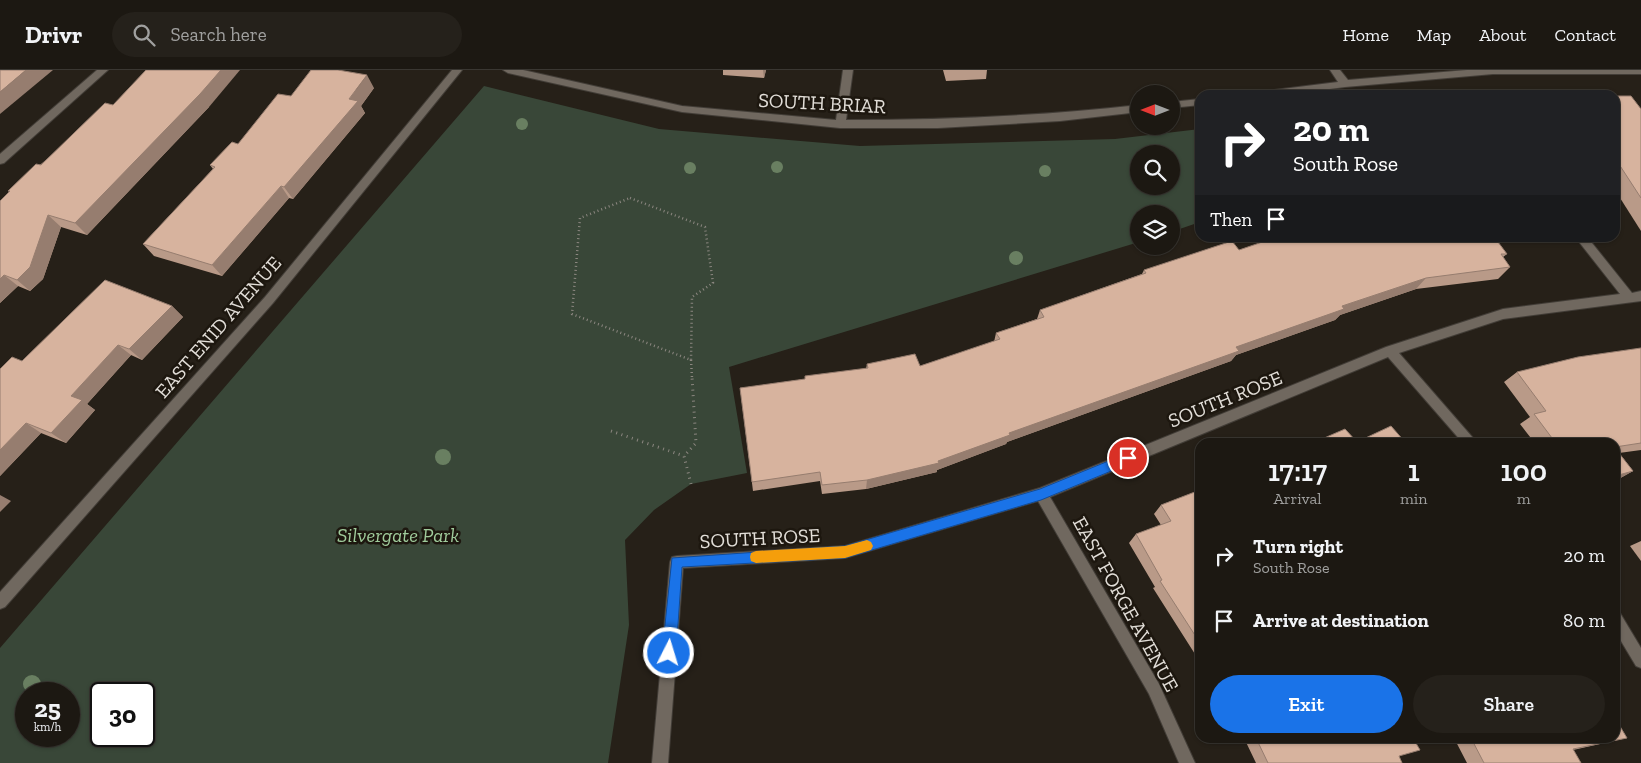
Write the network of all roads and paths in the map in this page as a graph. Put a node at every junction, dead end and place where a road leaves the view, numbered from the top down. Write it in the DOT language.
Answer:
graph roads {
  1 [pos="103,70"];
  2 [pos="456,70"];
  3 [pos="508,70"];
  4 [pos="848,70"];
  5 [pos="1335,70"];
  6 [pos="1641,71"];
  7 [pos="1345,84"];
  8 [pos="1297,90"];
  9 [pos="1195,103"];
  10 [pos="1180,104"];
  11 [pos="1130,109"];
  12 [pos="840,124"];
  13 [pos="0,160"];
  14 [pos="1586,242"];
  15 [pos="1635,296"];
  16 [pos="1390,351"];
  17 [pos="691,360"];
  18 [pos="611,431"];
  19 [pos="1466,438"];
  20 [pos="684,456"];
  21 [pos="691,484"];
  22 [pos="1041,494"];
  23 [pos="0,602"];
  24 [pos="1620,626"];
  25 [pos="1641,661"];
  26 [pos="660,763"];
  27 [pos="1187,763"];
  1 -- 13 [label="street"];
  2 -- 23 [label="street, EAST ENID AVENUE"];
  3 -- 12 [label="street, SOUTH BRIAR"];
  4 -- 12 [label="street"];
  5 -- 7 [label="street"];
  6 -- 7 [label="street"];
  7 -- 8 [label="street"];
  9 -- 10 [label="street"];
  11 -- 12 [label="street, SOUTH BRIAR"];
  14 -- 15 [label="street"];
  15 -- 16 [label="street, SOUTH ROSE"];
  16 -- 19 [label="street"];
  16 -- 22 [label="street, SOUTH ROSE"];
  17 -- 17 [label="path"];
  17 -- 20 [label="path"];
  18 -- 20 [label="path"];
  20 -- 21 [label="path"];
  22 -- 26 [label="street, SOUTH ROSE"];
  22 -- 27 [label="street, EAST FORGE AVENUE"];
  24 -- 25 [label="street"];
}
